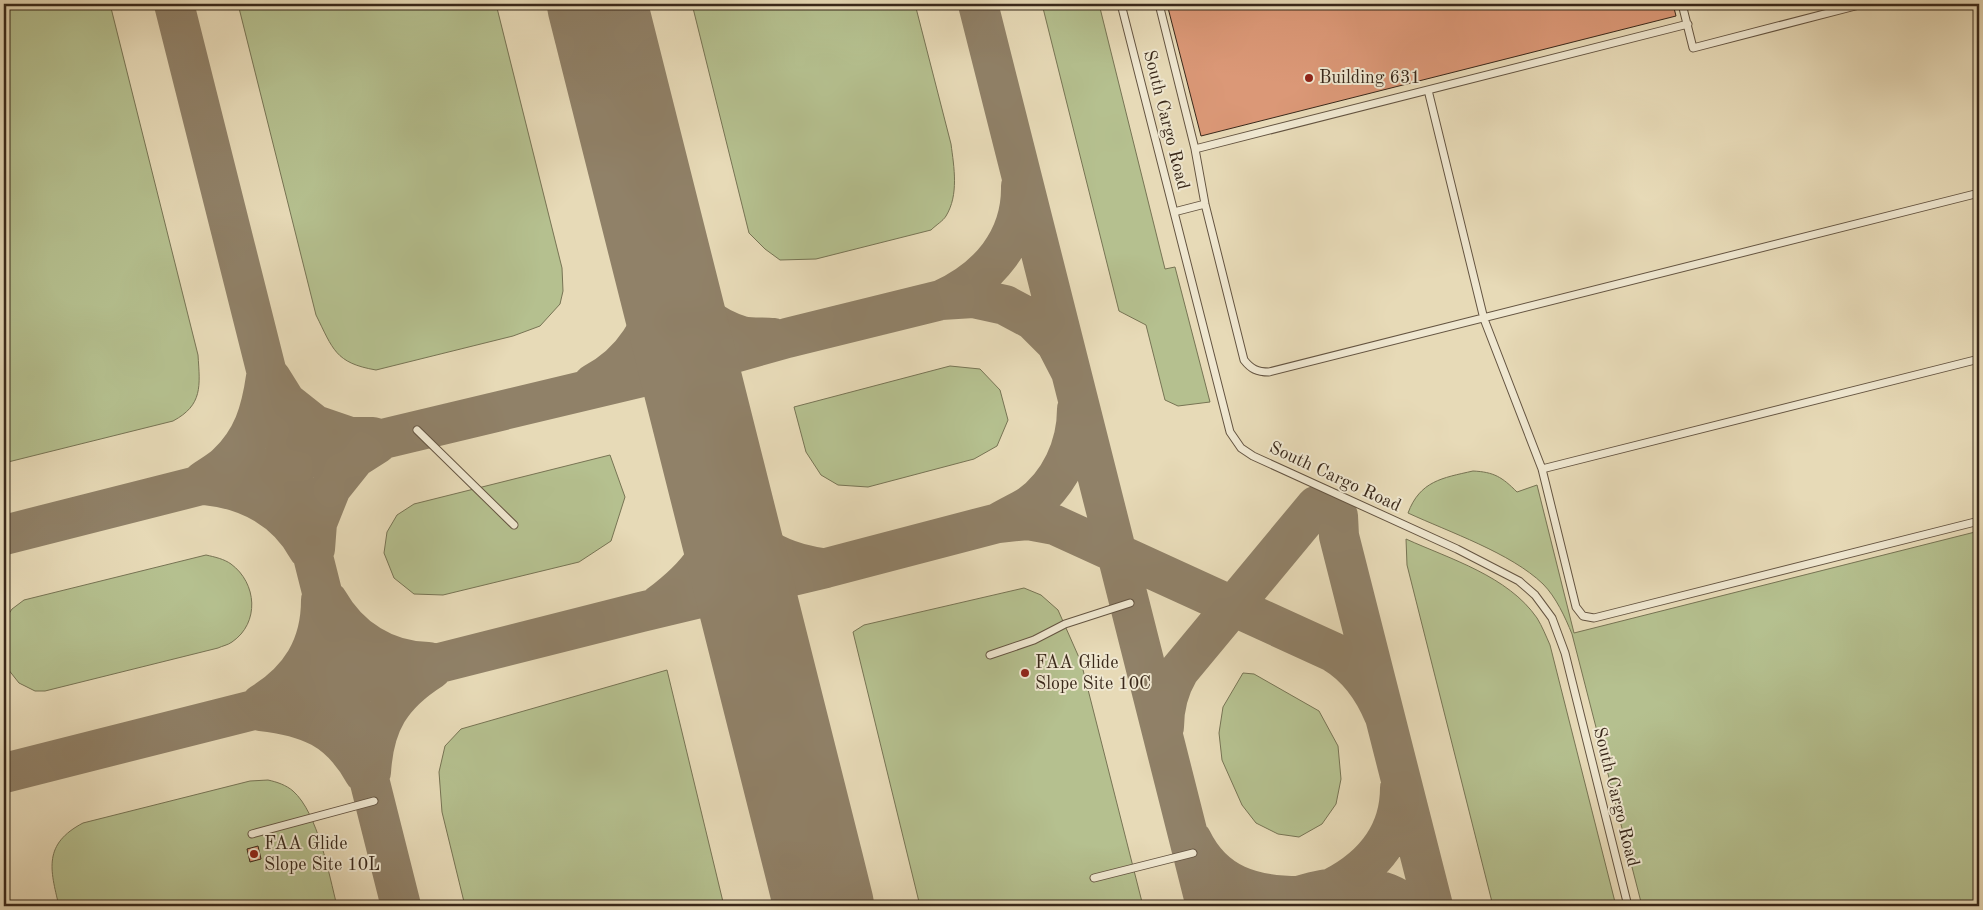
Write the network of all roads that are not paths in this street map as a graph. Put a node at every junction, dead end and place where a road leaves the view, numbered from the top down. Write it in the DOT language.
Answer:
graph roads {
  1 [pos="1121,4"];
  2 [pos="1159,4"];
  3 [pos="1682,4"];
  4 [pos="1864,4"];
  5 [pos="1688,24"];
  6 [pos="1428,90"];
  7 [pos="1195,149"];
  8 [pos="1979,193"];
  9 [pos="1205,204"];
  10 [pos="1174,212"];
  11 [pos="1484,318"];
  12 [pos="1979,359"];
  13 [pos="417,430"];
  14 [pos="1542,469"];
  15 [pos="1979,522"];
  16 [pos="514,526"];
  17 [pos="1130,604"];
  18 [pos="990,655"];
  19 [pos="374,800"];
  20 [pos="252,834"];
  21 [pos="1193,853"];
  22 [pos="1094,878"];
  23 [pos="1628,906"];
  1 -- 10 [label="lane, South Cargo Road"];
  2 -- 7 [label="lane"];
  3 -- 5 [label="lane"];
  4 -- 5 [label="lane"];
  5 -- 6 [label="lane"];
  6 -- 7 [label="lane"];
  6 -- 11 [label="lane"];
  7 -- 9 [label="lane"];
  8 -- 11 [label="lane"];
  9 -- 10 [label="lane"];
  9 -- 11 [label="lane"];
  10 -- 23 [label="lane, South Cargo Road"];
  11 -- 14 [label="lane"];
  12 -- 14 [label="lane"];
  13 -- 16 [label="lane"];
  14 -- 15 [label="lane"];
  17 -- 18 [label="lane"];
  19 -- 20 [label="lane"];
  21 -- 22 [label="lane"];
}
